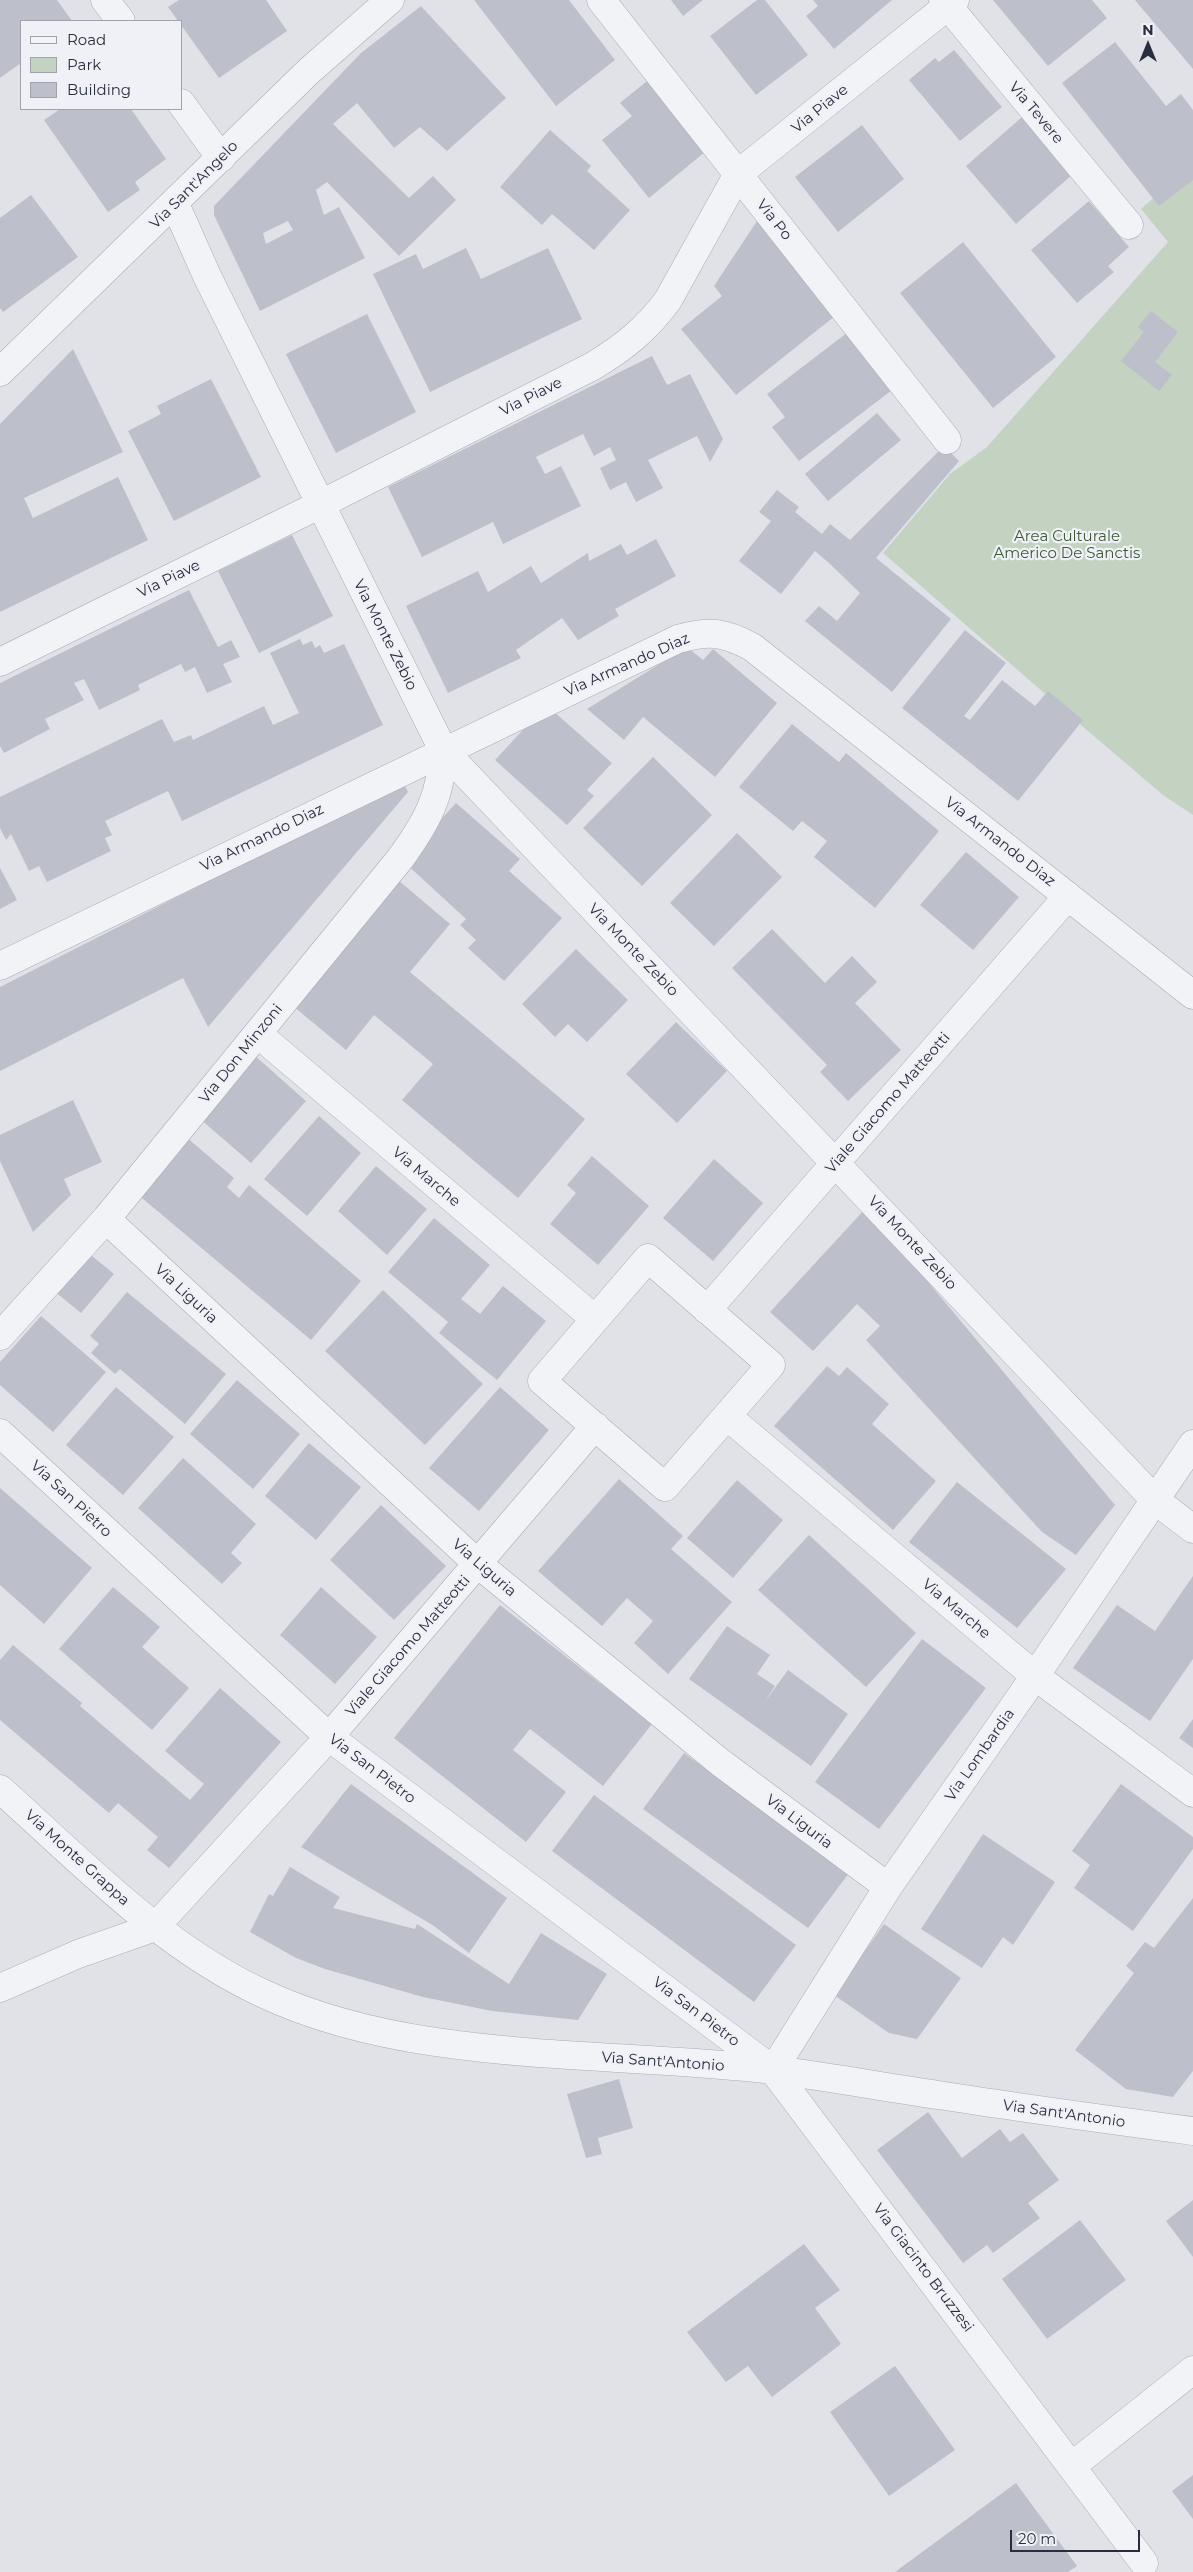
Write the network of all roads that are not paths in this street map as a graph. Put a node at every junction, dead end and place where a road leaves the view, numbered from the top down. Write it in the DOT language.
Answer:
graph roads {
  1 [pos="105,0"];
  2 [pos="390,0"];
  3 [pos="601,0"];
  4 [pos="948,2"];
  5 [pos="119,20"];
  6 [pos="182,105"];
  7 [pos="221,158"];
  8 [pos="738,174"];
  9 [pos="175,204"];
  10 [pos="1129,225"];
  11 [pos="0,372"];
  12 [pos="947,440"];
  13 [pos="319,505"];
  14 [pos="0,662"];
  15 [pos="443,750"];
  16 [pos="1068,896"];
  17 [pos="0,966"];
  18 [pos="1193,994"];
  19 [pos="258,1034"];
  20 [pos="836,1163"];
  21 [pos="106,1219"];
  22 [pos="707,1310"];
  23 [pos="595,1319"];
  24 [pos="0,1336"];
  25 [pos="727,1416"];
  26 [pos="595,1426"];
  27 [pos="0,1433"];
  28 [pos="1193,1444"];
  29 [pos="1155,1500"];
  30 [pos="1193,1529"];
  31 [pos="478,1564"];
  32 [pos="1035,1676"];
  33 [pos="329,1737"];
  34 [pos="0,1789"];
  35 [pos="1193,1793"];
  36 [pos="888,1887"];
  37 [pos="155,1927"];
  38 [pos="0,1988"];
  39 [pos="773,2070"];
  40 [pos="1192,2130"];
  41 [pos="1193,2370"];
  42 [pos="1072,2466"];
  43 [pos="1144,2563"];
  1 -- 5 [label="street"];
  2 -- 7 [label="street, Via Sant'Angelo"];
  3 -- 8 [label="street, Via Po"];
  4 -- 8 [label="street, Via Piave"];
  4 -- 10 [label="street, Via Tevere"];
  6 -- 7 [label="street"];
  7 -- 9 [label="street, Via Sant'Angelo"];
  8 -- 12 [label="street, Via Po"];
  8 -- 13 [label="street, Via Piave"];
  9 -- 11 [label="street, Via Sant'Angelo"];
  9 -- 13 [label="street, Via Monte Zebio"];
  13 -- 14 [label="street, Via Piave"];
  13 -- 15 [label="street, Via Monte Zebio"];
  15 -- 16 [label="street, Via Armando Diaz"];
  15 -- 17 [label="street, Via Armando Diaz"];
  15 -- 19 [label="street, Via Don Minzoni"];
  15 -- 20 [label="street, Via Monte Zebio"];
  16 -- 18 [label="street, Via Armando Diaz"];
  16 -- 20 [label="street, Viale Giacomo Matteotti"];
  19 -- 21 [label="street, Via Don Minzoni"];
  19 -- 23 [label="street, Via Marche"];
  20 -- 22 [label="street, Viale Giacomo Matteotti"];
  20 -- 29 [label="street, Via Monte Zebio"];
  21 -- 24 [label="street, Via Don Minzoni"];
  21 -- 31 [label="street, Via Liguria"];
  22 -- 23 [label="street"];
  22 -- 25 [label="street"];
  23 -- 26 [label="street"];
  25 -- 26 [label="street"];
  25 -- 32 [label="street, Via Marche"];
  26 -- 31 [label="street, Viale Giacomo Matteotti"];
  27 -- 33 [label="street, Via San Pietro"];
  28 -- 29 [label="street, Via Lombardia"];
  29 -- 30 [label="street, Via Monte Zebio"];
  29 -- 32 [label="street, Via Lombardia"];
  31 -- 33 [label="street, Viale Giacomo Matteotti"];
  31 -- 36 [label="street, Via Liguria"];
  32 -- 35 [label="street, Via Marche"];
  32 -- 36 [label="street, Via Lombardia"];
  33 -- 37 [label="street, Viale Giacomo Matteotti"];
  33 -- 39 [label="street, Via San Pietro"];
  34 -- 37 [label="street, Via Monte Grappa"];
  36 -- 39 [label="street, Via Lombardia"];
  37 -- 38 [label="street"];
  37 -- 39 [label="street, Via Sant'Antonio"];
  39 -- 40 [label="street, Via Sant'Antonio"];
  39 -- 42 [label="street, Via Giacinto Bruzzesi"];
  41 -- 42 [label="street"];
  42 -- 43 [label="street, Via Giacinto Bruzzesi"];
}
